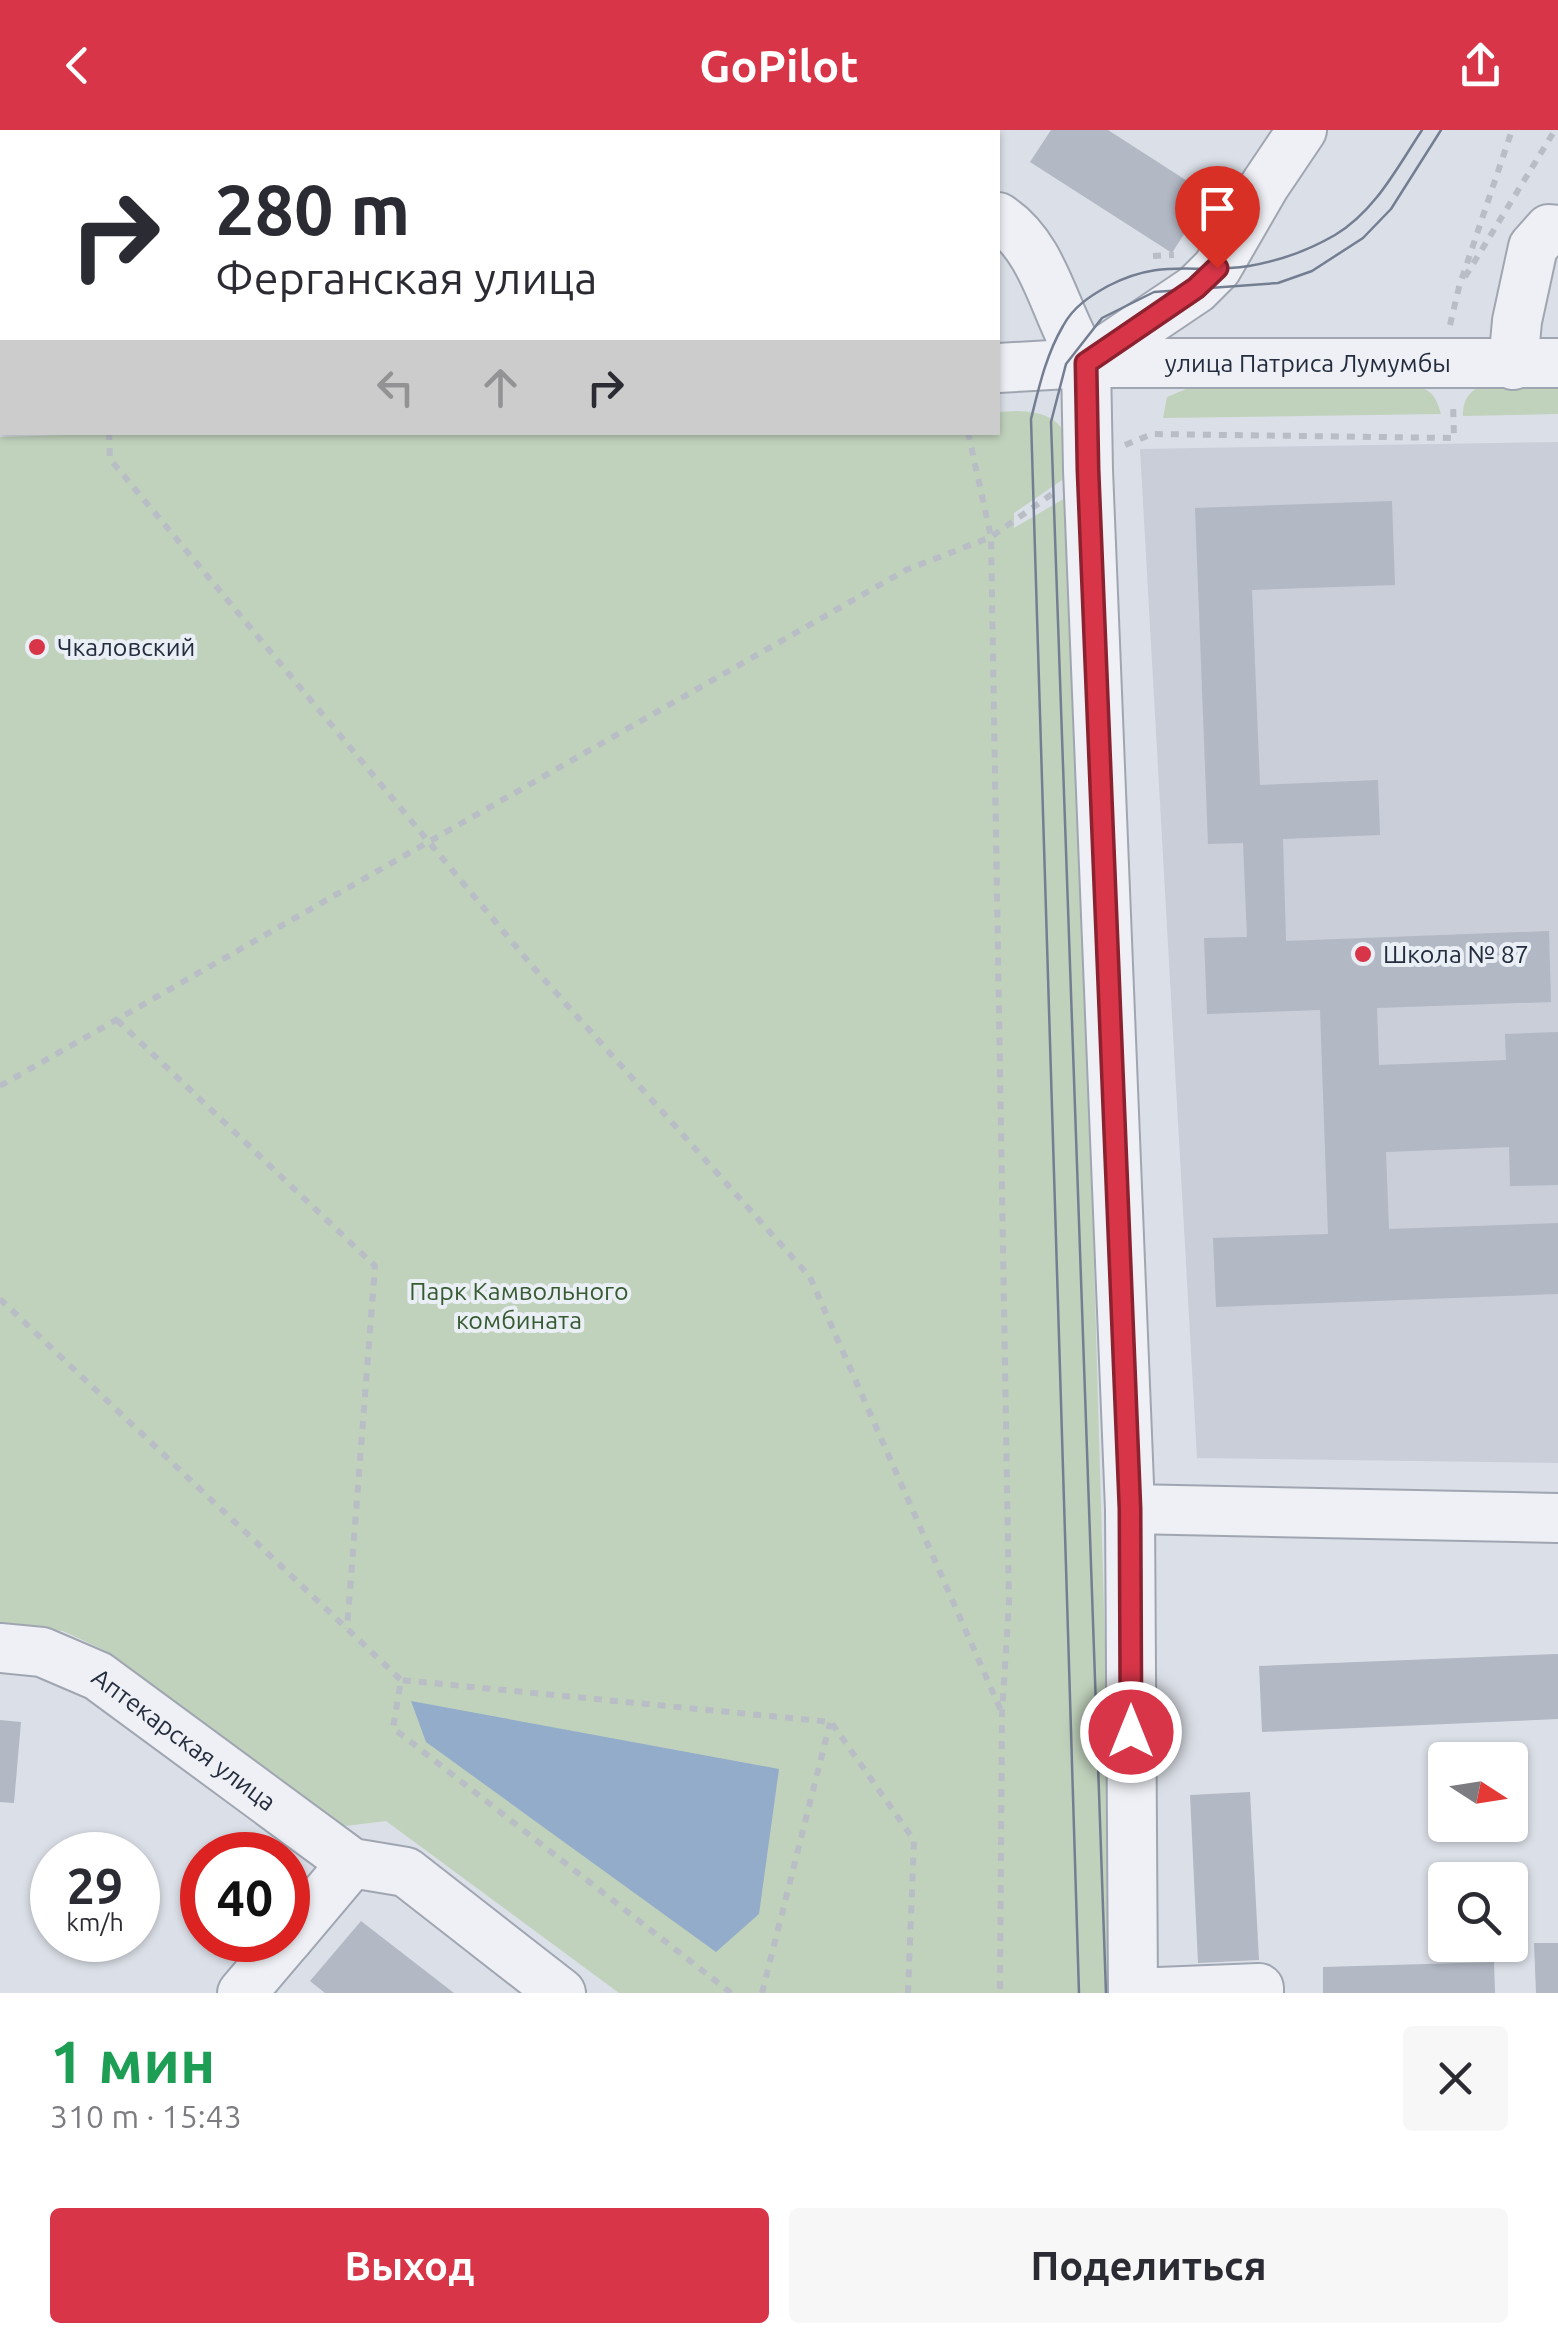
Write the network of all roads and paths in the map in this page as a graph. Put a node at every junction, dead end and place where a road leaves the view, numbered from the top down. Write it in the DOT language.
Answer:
graph roads {
  1 [pos="1302,130"];
  2 [pos="1512,130"];
  3 [pos="1555,130"];
  4 [pos="1004,221"];
  5 [pos="1558,230"];
  6 [pos="1153,256"];
  7 [pos="1459,287"];
  8 [pos="1196,288"];
  9 [pos="1441,345"];
  10 [pos="1086,363"];
  11 [pos="1535,364"];
  12 [pos="1000,368"];
  13 [pos="109,435"];
  14 [pos="969,435"];
  15 [pos="1071,481"];
  16 [pos="991,537"];
  17 [pos="428,842"];
  18 [pos="117,1020"];
  19 [pos="0,1086"];
  20 [pos="0,1298"];
  21 [pos="1130,1509"];
  22 [pos="1558,1518"];
  23 [pos="347,1629"];
  24 [pos="0,1648"];
  25 [pos="401,1680"];
  26 [pos="1002,1713"];
  27 [pos="831,1722"];
  28 [pos="352,1863"];
  29 [pos="310,1913"];
  30 [pos="268,1962"];
  31 [pos="242,1993"];
  32 [pos="561,1993"];
  33 [pos="732,1993"];
  34 [pos="762,1993"];
  35 [pos="908,1993"];
  36 [pos="1000,1993"];
  37 [pos="1133,1993"];
  38 [pos="1259,1993"];
  1 -- 8 [label="street"];
  2 -- 7 [label="path"];
  3 -- 7 [label="path"];
  4 -- 10 [label="street"];
  5 -- 11 [label="street"];
  6 -- 8 [label="path"];
  7 -- 9 [label="path"];
  8 -- 10 [label="street"];
  9 -- 10 [label="street, улица Патриса Лумумбы"];
  9 -- 11 [label="street, улица Патриса Лумумбы"];
  9 -- 15 [label="path"];
  10 -- 12 [label="street, улица Патриса Лумумбы"];
  10 -- 15 [label="street"];
  13 -- 17 [label="path"];
  14 -- 16 [label="path"];
  15 -- 16 [label="path"];
  15 -- 21 [label="street"];
  16 -- 17 [label="path"];
  16 -- 26 [label="path"];
  17 -- 18 [label="path"];
  17 -- 26 [label="path"];
  18 -- 19 [label="path"];
  18 -- 23 [label="path"];
  20 -- 23 [label="path"];
  21 -- 22 [label="street"];
  21 -- 37 [label="street"];
  23 -- 25 [label="path"];
  24 -- 28 [label="street, Аптекарская улица"];
  25 -- 27 [label="path"];
  25 -- 33 [label="path"];
  26 -- 36 [label="path"];
  27 -- 34 [label="path"];
  27 -- 35 [label="path"];
  28 -- 29 [label="street"];
  28 -- 32 [label="street"];
  30 -- 31 [label="street"];
  37 -- 38 [label="street"];
}
